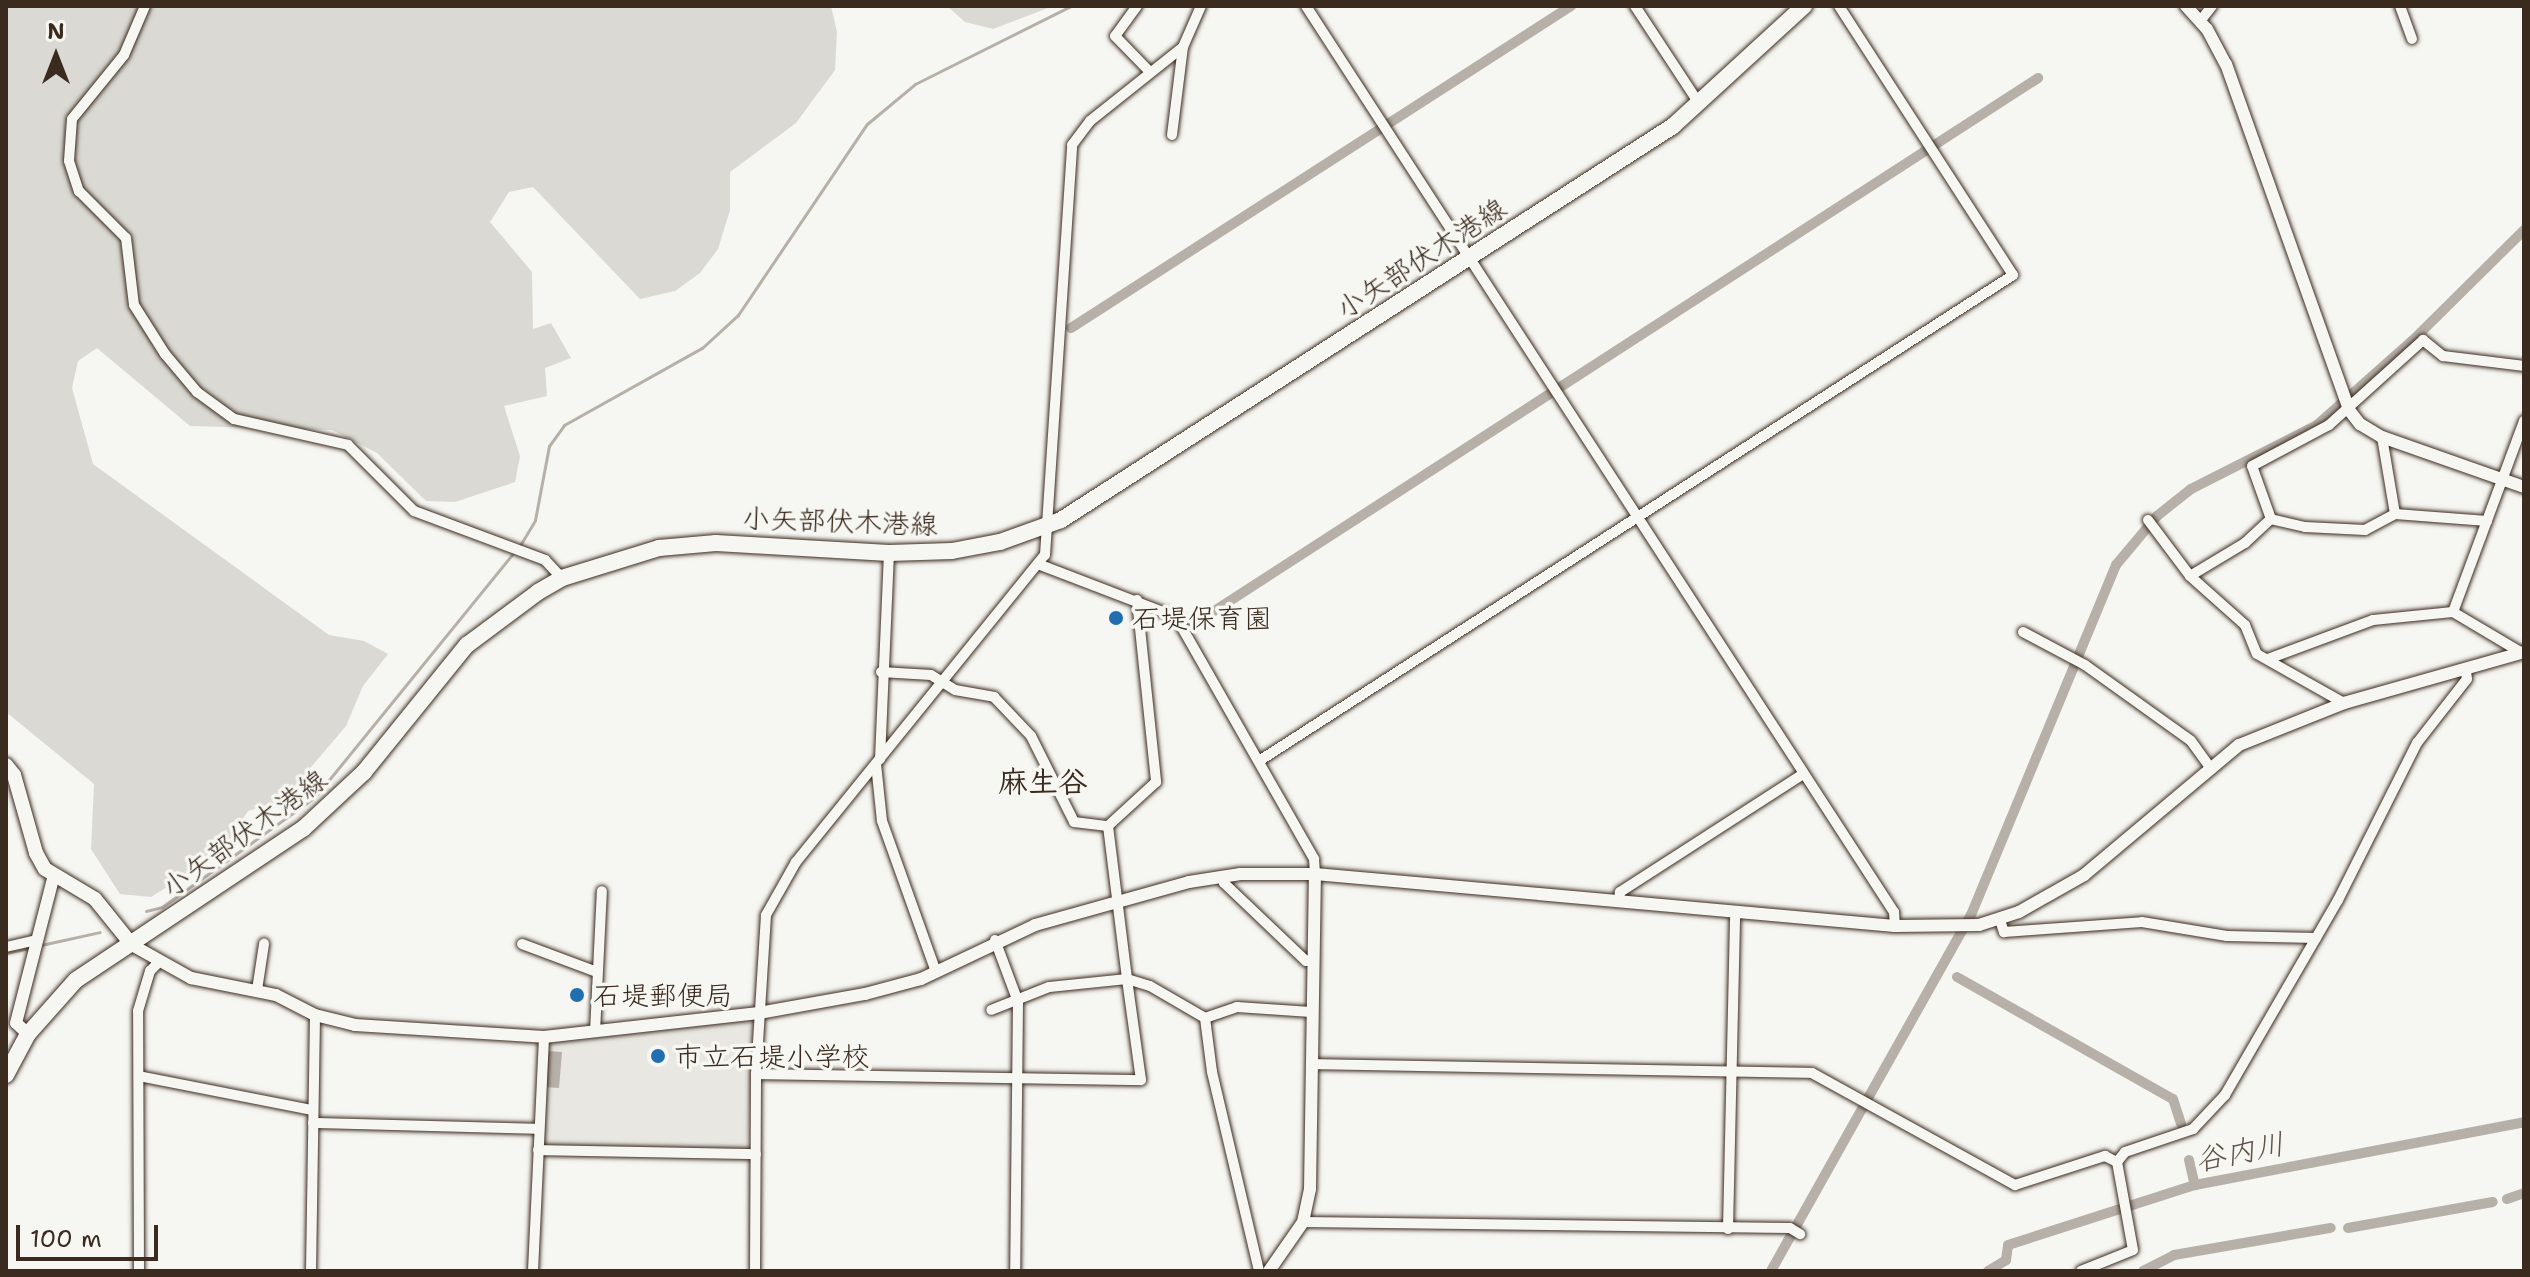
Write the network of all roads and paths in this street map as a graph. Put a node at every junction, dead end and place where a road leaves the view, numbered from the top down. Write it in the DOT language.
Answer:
graph roads {
  1 [pos="145,6"];
  2 [pos="1137,6"];
  3 [pos="1201,6"];
  4 [pos="1306,6"];
  5 [pos="1635,6"];
  6 [pos="1804,6"];
  7 [pos="1839,6"];
  8 [pos="2186,6"];
  9 [pos="2212,6"];
  10 [pos="2400,6"];
  11 [pos="2201,20"];
  12 [pos="2412,39"];
  13 [pos="1183,47"];
  14 [pos="1149,71"];
  15 [pos="1700,107"];
  16 [pos="1172,135"];
  17 [pos="1469,258"];
  18 [pos="2524,366"];
  19 [pos="2346,404"];
  20 [pos="2524,421"];
  21 [pos="2382,437"];
  22 [pos="2500,478"];
  23 [pos="2524,487"];
  24 [pos="2395,514"];
  25 [pos="1638,517"];
  26 [pos="2271,519"];
  27 [pos="2148,520"];
  28 [pos="2487,521"];
  29 [pos="1047,525"];
  30 [pos="889,553"];
  31 [pos="1038,564"];
  32 [pos="2190,576"];
  33 [pos="562,578"];
  34 [pos="1137,600"];
  35 [pos="2453,612"];
  36 [pos="2023,632"];
  37 [pos="2523,652"];
  38 [pos="2268,659"];
  39 [pos="881,672"];
  40 [pos="2466,672"];
  41 [pos="944,682"];
  42 [pos="2344,703"];
  43 [pos="1259,761"];
  44 [pos="878,762"];
  45 [pos="6,765"];
  46 [pos="2209,766"];
  47 [pos="1803,774"];
  48 [pos="1108,826"];
  49 [pos="1315,874"];
  50 [pos="54,875"];
  51 [pos="1224,876"];
  52 [pos="602,891"];
  53 [pos="1118,901"];
  54 [pos="1619,901"];
  55 [pos="1735,911"];
  56 [pos="2000,920"];
  57 [pos="1895,926"];
  58 [pos="2316,938"];
  59 [pos="36,940"];
  60 [pos="995,940"];
  61 [pos="264,944"];
  62 [pos="522,944"];
  63 [pos="132,945"];
  64 [pos="6,947"];
  65 [pos="1312,960"];
  66 [pos="158,963"];
  67 [pos="597,972"];
  68 [pos="936,972"];
  69 [pos="1127,979"];
  70 [pos="257,990"];
  71 [pos="1018,1002"];
  72 [pos="991,1010"];
  73 [pos="1311,1012"];
  74 [pos="759,1013"];
  75 [pos="315,1015"];
  76 [pos="1205,1018"];
  77 [pos="595,1032"];
  78 [pos="28,1034"];
  79 [pos="544,1037"];
  80 [pos="1312,1064"];
  81 [pos="1731,1071"];
  82 [pos="756,1074"];
  83 [pos="6,1075"];
  84 [pos="139,1076"];
  85 [pos="1019,1080"];
  86 [pos="313,1110"];
  87 [pos="313,1123"];
  88 [pos="539,1129"];
  89 [pos="538,1150"];
  90 [pos="756,1154"];
  91 [pos="2117,1167"];
  92 [pos="1303,1222"];
  93 [pos="1728,1229"];
  94 [pos="1800,1234"];
  95 [pos="139,1271"];
  96 [pos="311,1271"];
  97 [pos="533,1271"];
  98 [pos="755,1271"];
  99 [pos="1015,1271"];
  100 [pos="1259,1271"];
  101 [pos="1269,1271"];
  102 [pos="2081,1271"];
  1 -- 33 [label="street"];
  2 -- 14 [label="street"];
  3 -- 13 [label="street"];
  4 -- 17 [label="street"];
  5 -- 15 [label="street"];
  6 -- 15 [label="main road, 小矢部伏木港線"];
  7 -- 25 [label="street"];
  8 -- 11 [label="street"];
  9 -- 11 [label="street"];
  10 -- 12 [label="street"];
  11 -- 19 [label="street"];
  13 -- 14 [label="street"];
  13 -- 16 [label="street"];
  14 -- 29 [label="street"];
  15 -- 17 [label="main road, 小矢部伏木港線"];
  17 -- 25 [label="street"];
  17 -- 29 [label="main road, 小矢部伏木港線"];
  18 -- 19 [label="street"];
  19 -- 21 [label="street"];
  19 -- 26 [label="street"];
  20 -- 22 [label="street"];
  21 -- 22 [label="street"];
  21 -- 24 [label="street"];
  22 -- 23 [label="street"];
  22 -- 28 [label="street"];
  24 -- 26 [label="street"];
  24 -- 28 [label="street"];
  25 -- 43 [label="street"];
  25 -- 47 [label="street"];
  26 -- 32 [label="street"];
  27 -- 32 [label="street"];
  28 -- 35 [label="street"];
  29 -- 30 [label="main road, 小矢部伏木港線"];
  29 -- 31 [label="street"];
  30 -- 33 [label="main road, 小矢部伏木港線"];
  30 -- 39 [label="street"];
  31 -- 34 [label="street"];
  31 -- 41 [label="street"];
  32 -- 38 [label="street"];
  33 -- 63 [label="main road, 小矢部伏木港線"];
  34 -- 43 [label="street"];
  34 -- 48 [label="street"];
  35 -- 37 [label="street"];
  35 -- 38 [label="street"];
  36 -- 46 [label="street"];
  37 -- 40 [label="street"];
  38 -- 42 [label="street"];
  39 -- 41 [label="street"];
  39 -- 44 [label="street"];
  40 -- 42 [label="street"];
  40 -- 58 [label="street"];
  41 -- 44 [label="street"];
  41 -- 48 [label="street"];
  42 -- 46 [label="street"];
  43 -- 49 [label="street"];
  44 -- 68 [label="street"];
  44 -- 74 [label="street"];
  45 -- 50 [label="main road"];
  46 -- 56 [label="street"];
  47 -- 54 [label="street"];
  47 -- 57 [label="street"];
  48 -- 53 [label="street"];
  49 -- 51 [label="street"];
  49 -- 54 [label="street"];
  49 -- 65 [label="street"];
  50 -- 59 [label="street"];
  50 -- 63 [label="main road"];
  51 -- 53 [label="street"];
  51 -- 65 [label="street"];
  52 -- 67 [label="street"];
  53 -- 60 [label="street"];
  53 -- 69 [label="street"];
  54 -- 55 [label="street"];
  55 -- 57 [label="street"];
  55 -- 81 [label="street"];
  56 -- 57 [label="street"];
  56 -- 58 [label="street"];
  58 -- 91 [label="street"];
  59 -- 64 [label="street"];
  59 -- 78 [label="street"];
  60 -- 68 [label="street"];
  60 -- 71 [label="street"];
  61 -- 70 [label="street"];
  62 -- 67 [label="street"];
  63 -- 66 [label="street"];
  63 -- 78 [label="main road, 小矢部伏木港線"];
  65 -- 73 [label="street"];
  66 -- 70 [label="street"];
  66 -- 84 [label="street"];
  67 -- 77 [label="street"];
  68 -- 74 [label="street"];
  69 -- 71 [label="street"];
  69 -- 76 [label="street"];
  69 -- 85 [label="street"];
  70 -- 75 [label="street"];
  71 -- 72 [label="street"];
  71 -- 85 [label="street"];
  73 -- 76 [label="street"];
  73 -- 80 [label="street"];
  74 -- 77 [label="street"];
  74 -- 82 [label="street"];
  75 -- 79 [label="street"];
  75 -- 86 [label="street"];
  76 -- 100 [label="street"];
  77 -- 79 [label="street"];
  78 -- 83 [label="main road, 小矢部伏木港線"];
  79 -- 88 [label="street"];
  80 -- 81 [label="street"];
  80 -- 92 [label="street"];
  81 -- 91 [label="street"];
  81 -- 93 [label="street"];
  82 -- 85 [label="street"];
  82 -- 90 [label="street"];
  84 -- 86 [label="street"];
  84 -- 95 [label="street"];
  85 -- 99 [label="street"];
  86 -- 87 [label="street"];
  87 -- 88 [label="street"];
  87 -- 96 [label="street"];
  88 -- 89 [label="street"];
  89 -- 90 [label="street"];
  89 -- 97 [label="street"];
  90 -- 98 [label="street"];
  91 -- 102 [label="street"];
  92 -- 93 [label="street"];
  92 -- 101 [label="street"];
  93 -- 94 [label="street"];
}
